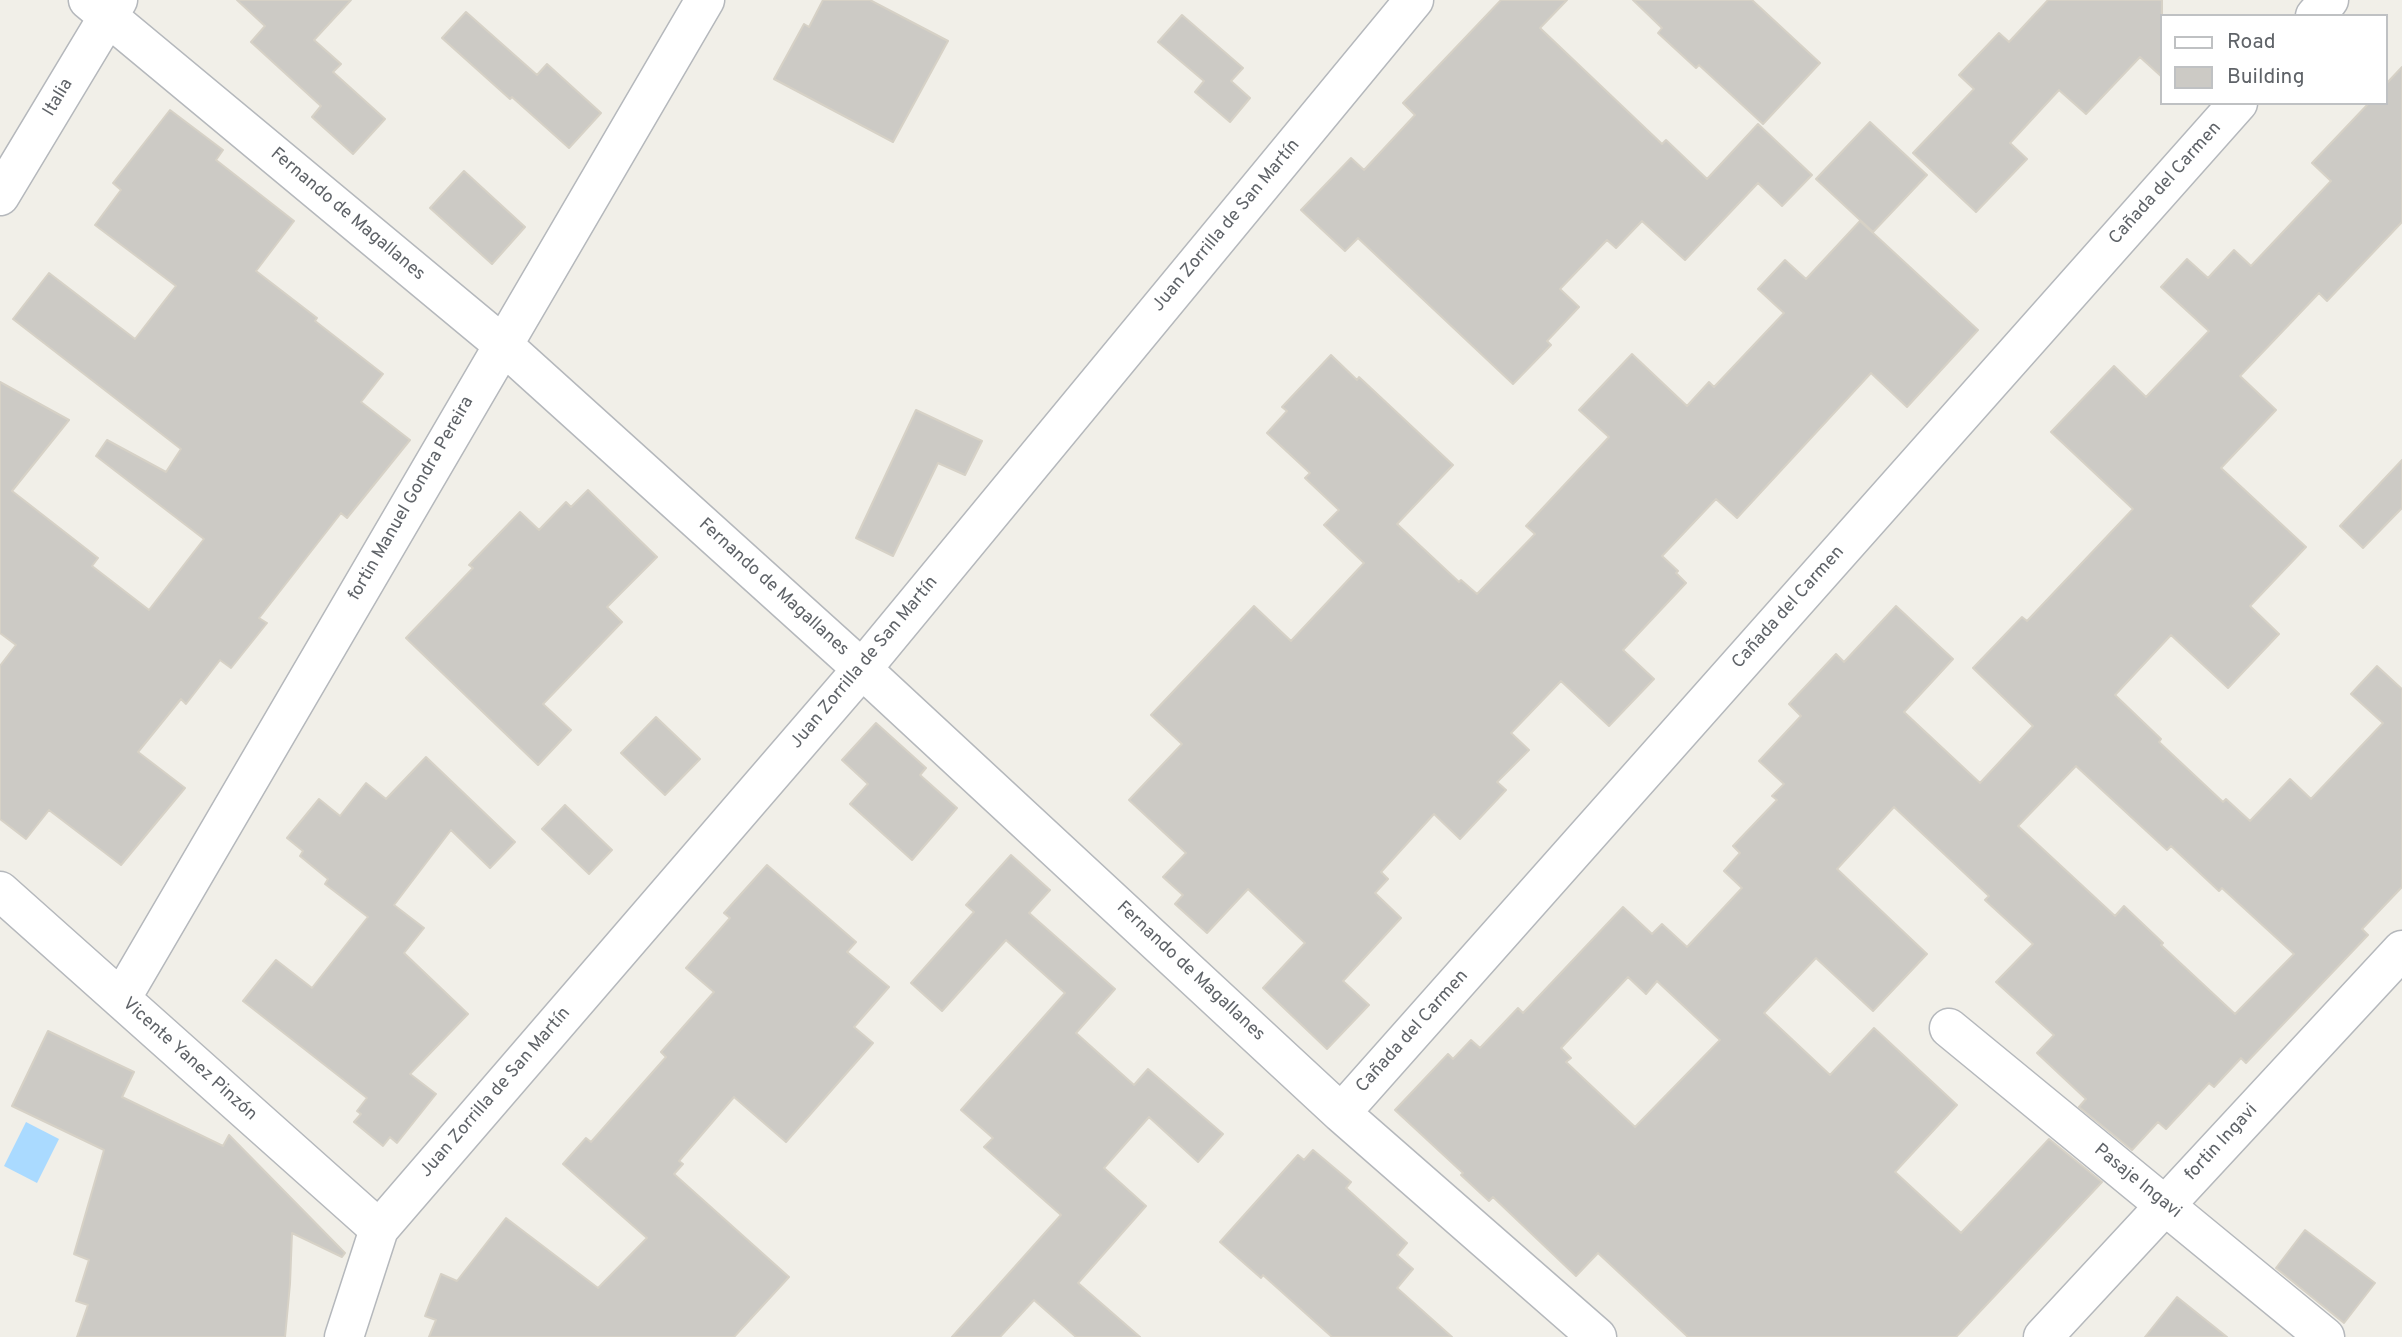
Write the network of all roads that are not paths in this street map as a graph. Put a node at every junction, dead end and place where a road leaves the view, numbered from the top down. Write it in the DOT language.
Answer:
graph roads {
  1 [pos="705,0"];
  2 [pos="1414,0"];
  3 [pos="2329,0"];
  4 [pos="105,6"];
  5 [pos="2317,14"];
  6 [pos="2236,105"];
  7 [pos="0,196"];
  8 [pos="502,344"];
  9 [pos="862,669"];
  10 [pos="0,891"];
  11 [pos="2402,950"];
  12 [pos="121,999"];
  13 [pos="1949,1028"];
  14 [pos="1341,1113"];
  15 [pos="2165,1205"];
  16 [pos="379,1229"];
  17 [pos="344,1337"];
  18 [pos="1597,1337"];
  19 [pos="2043,1337"];
  20 [pos="2325,1337"];
  1 -- 8 [label="street, fortin Manuel Gondra Pereira"];
  2 -- 9 [label="street, Juan Zorrilla de San Martín"];
  3 -- 5 [label="street"];
  4 -- 7 [label="street, Italia"];
  4 -- 8 [label="street, Fernando de Magallanes"];
  6 -- 14 [label="street, Cañada del Carmen"];
  8 -- 9 [label="street, Fernando de Magallanes"];
  8 -- 12 [label="street, fortin Manuel Gondra Pereira"];
  9 -- 14 [label="street, Fernando de Magallanes"];
  9 -- 16 [label="street, Juan Zorrilla de San Martín"];
  10 -- 12 [label="street, Vicente Yanez Pinzón"];
  11 -- 15 [label="street, fortin Ingavi"];
  12 -- 16 [label="street, Vicente Yanez Pinzón"];
  13 -- 15 [label="street, Pasaje Ingavi"];
  14 -- 18 [label="street, Fernando de Magallanes"];
  15 -- 19 [label="street, fortin Ingavi"];
  15 -- 20 [label="street, Pasaje Ingavi"];
  16 -- 17 [label="street, Juan Zorrilla de San Martín"];
}
